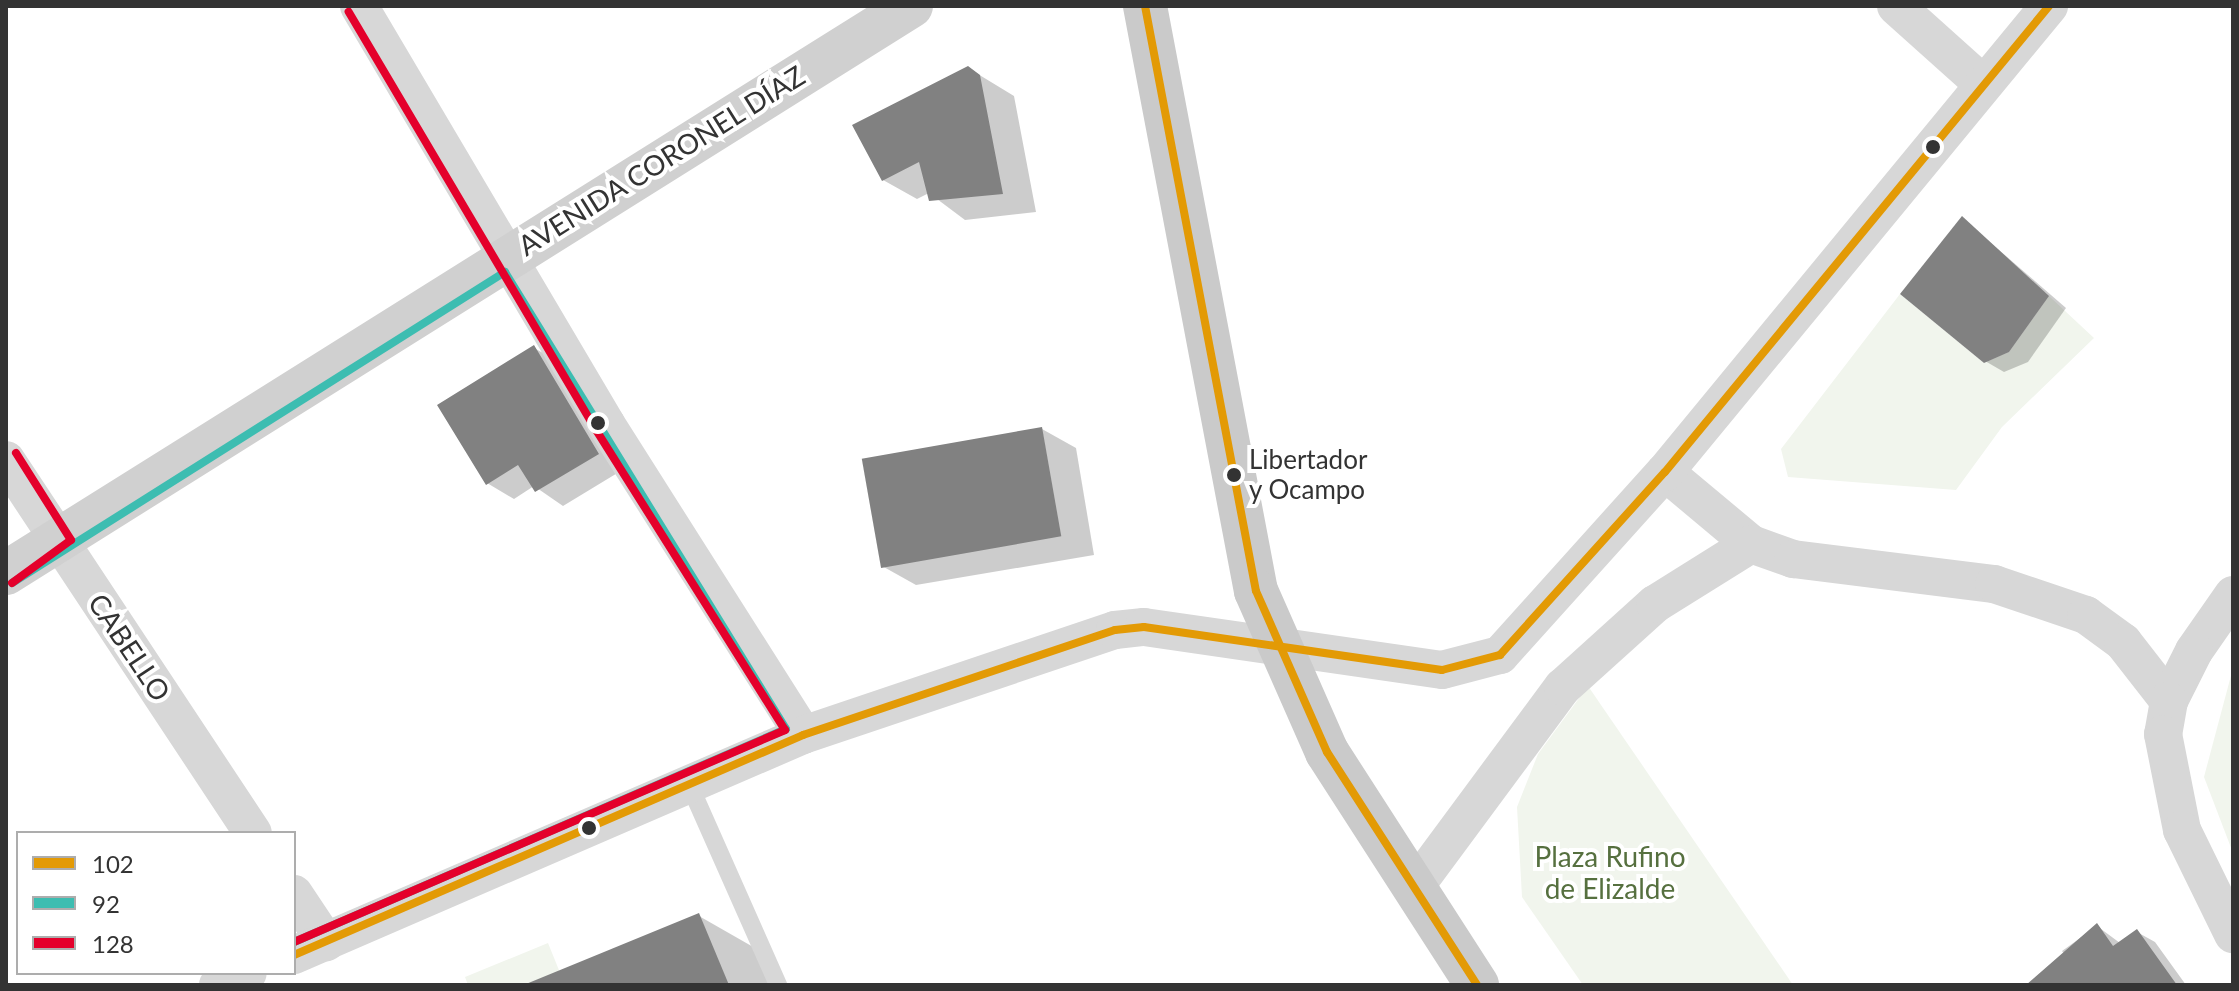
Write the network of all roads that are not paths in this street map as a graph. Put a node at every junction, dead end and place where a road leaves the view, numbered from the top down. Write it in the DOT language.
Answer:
graph roads {
  1 [pos="359,6"];
  2 [pos="911,6"];
  3 [pos="1145,6"];
  4 [pos="1896,6"];
  5 [pos="2049,6"];
  6 [pos="1983,84"];
  7 [pos="509,255"];
  8 [pos="6,460"];
  9 [pos="1665,472"];
  10 [pos="59,540"];
  11 [pos="1751,544"];
  12 [pos="6,573"];
  13 [pos="2233,595"];
  14 [pos="1277,646"];
  15 [pos="2169,701"];
  16 [pos="803,735"];
  17 [pos="690,786"];
  18 [pos="252,831"];
  19 [pos="1414,888"];
  20 [pos="296,901"];
  21 [pos="2233,934"];
  22 [pos="310,948"];
  23 [pos="243,975"];
  24 [pos="218,985"];
  25 [pos="778,985"];
  26 [pos="1477,985"];
  1 -- 7 [label="street"];
  2 -- 7 [label="main road, AVENIDA CORONEL DÍAZ"];
  3 -- 14 [label="main road"];
  4 -- 6 [label="street"];
  5 -- 6 [label="street"];
  6 -- 9 [label="street"];
  7 -- 10 [label="main road, AVENIDA CORONEL DÍAZ"];
  7 -- 16 [label="street"];
  8 -- 10 [label="street, CABELLO"];
  9 -- 11 [label="street"];
  9 -- 14 [label="street"];
  10 -- 12 [label="main road, AVENIDA CORONEL DÍAZ"];
  10 -- 18 [label="street, CABELLO"];
  11 -- 15 [label="street"];
  11 -- 19 [label="street"];
  13 -- 15 [label="street"];
  14 -- 16 [label="street"];
  14 -- 19 [label="main road"];
  15 -- 21 [label="street"];
  16 -- 17 [label="street"];
  17 -- 22 [label="street"];
  17 -- 25 [label="lane"];
  19 -- 26 [label="main road"];
  20 -- 22 [label="street"];
  23 -- 24 [label="street"];
}
